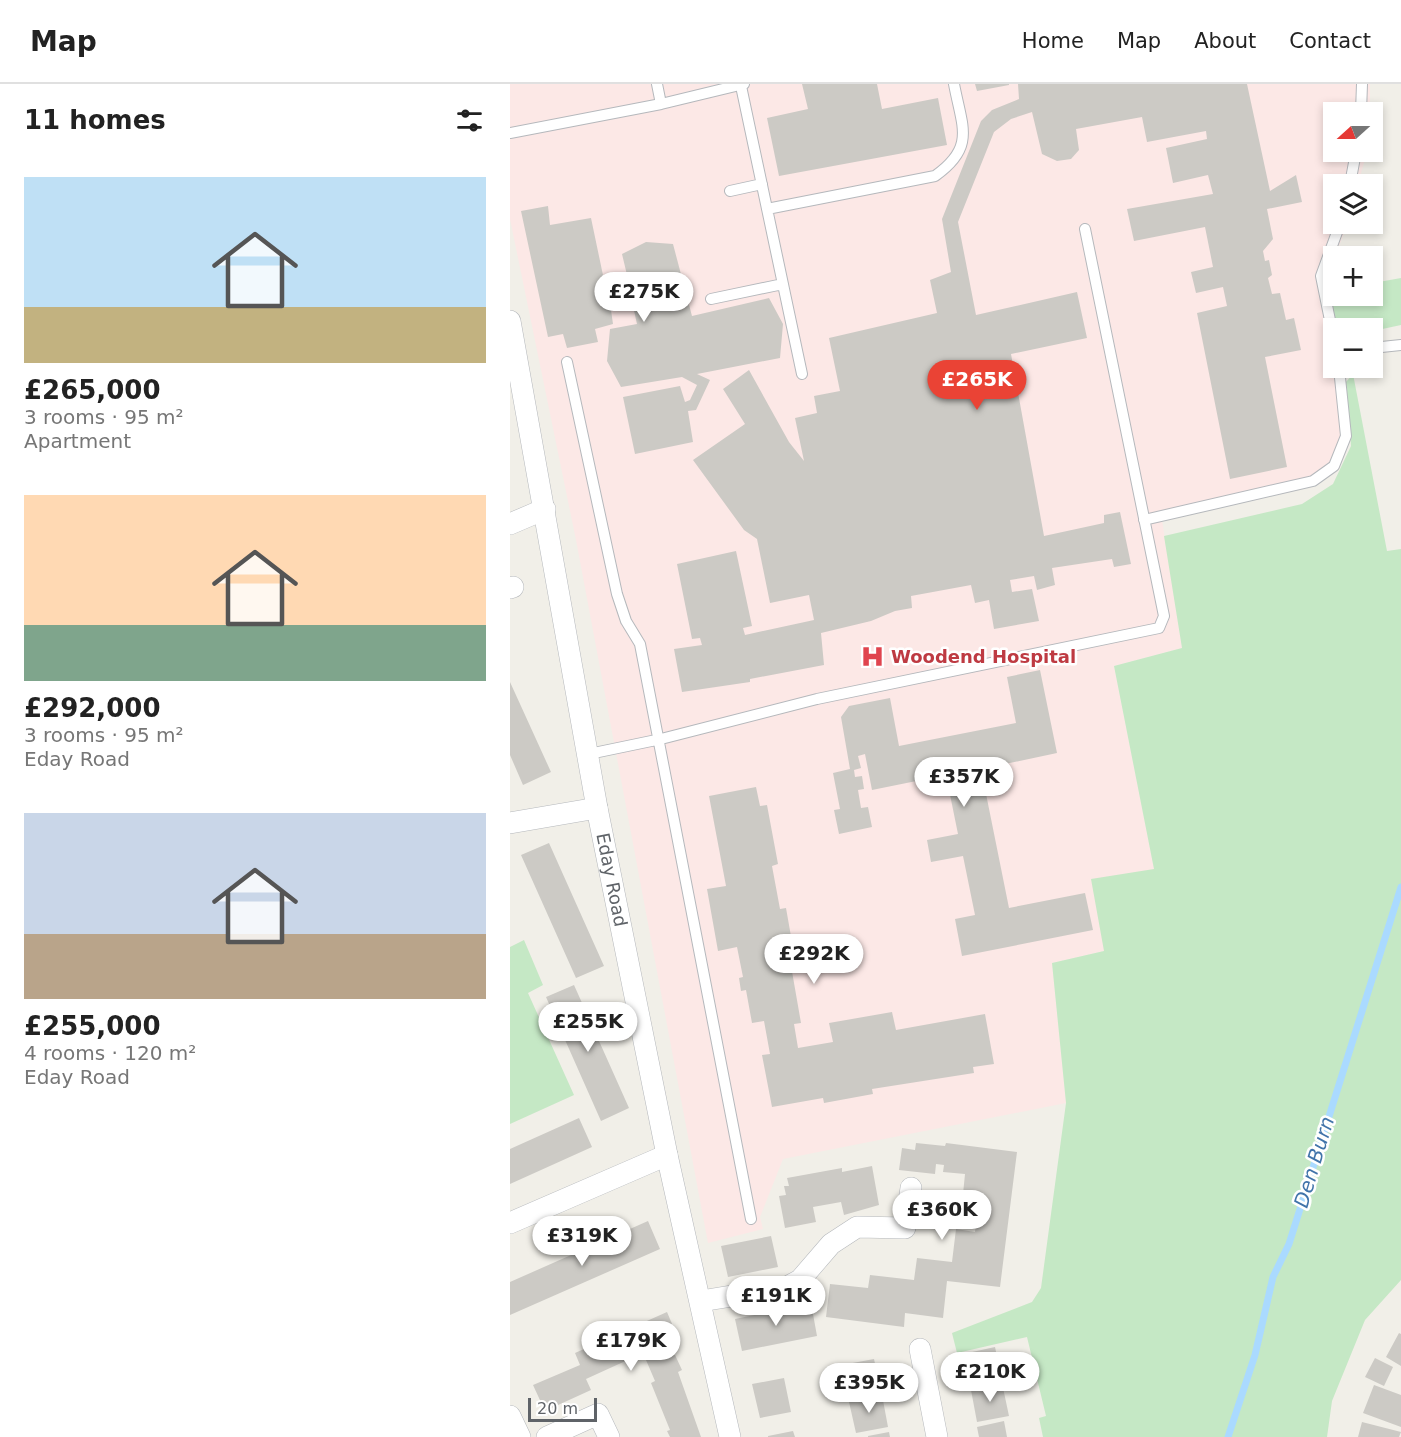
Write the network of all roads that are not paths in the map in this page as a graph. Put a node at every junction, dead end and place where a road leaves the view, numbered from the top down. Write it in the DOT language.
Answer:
graph roads {
  1 [pos="657,84"];
  2 [pos="954,84"];
  3 [pos="1362,84"];
  4 [pos="742,85"];
  5 [pos="1361,102"];
  6 [pos="661,104"];
  7 [pos="510,133"];
  8 [pos="762,184"];
  9 [pos="730,191"];
  10 [pos="767,209"];
  11 [pos="1085,229"];
  12 [pos="1336,234"];
  13 [pos="783,284"];
  14 [pos="711,299"];
  15 [pos="1330,318"];
  16 [pos="511,330"];
  17 [pos="1401,345"];
  18 [pos="1383,347"];
  19 [pos="567,362"];
  20 [pos="802,374"];
  21 [pos="1340,378"];
  22 [pos="545,509"];
  23 [pos="1144,520"];
  24 [pos="510,524"];
  25 [pos="661,739"];
  26 [pos="588,754"];
  27 [pos="597,808"];
  28 [pos="510,823"];
  29 [pos="667,1155"];
  30 [pos="911,1188"];
  31 [pos="751,1219"];
  32 [pos="510,1223"];
  33 [pos="701,1301"];
  34 [pos="920,1349"];
  35 [pos="510,1416"];
  36 [pos="520,1437"];
  37 [pos="547,1437"];
  38 [pos="609,1437"];
  39 [pos="730,1437"];
  40 [pos="937,1437"];
  1 -- 6 [label="lane"];
  2 -- 10 [label="lane"];
  3 -- 5 [label="lane"];
  4 -- 6 [label="lane"];
  4 -- 8 [label="lane"];
  6 -- 7 [label="lane"];
  8 -- 9 [label="lane"];
  8 -- 10 [label="lane"];
  10 -- 13 [label="lane"];
  11 -- 23 [label="lane"];
  12 -- 15 [label="lane"];
  13 -- 14 [label="lane"];
  13 -- 20 [label="lane"];
  16 -- 22 [label="street, Eday Road"];
  17 -- 18 [label="lane"];
  19 -- 25 [label="lane"];
  21 -- 23 [label="lane"];
  22 -- 24 [label="street"];
  22 -- 26 [label="street, Eday Road"];
  23 -- 25 [label="lane"];
  25 -- 26 [label="lane"];
  25 -- 31 [label="lane"];
  26 -- 27 [label="street, Eday Road"];
  27 -- 28 [label="street"];
  27 -- 29 [label="street, Eday Road"];
  29 -- 32 [label="street"];
  29 -- 33 [label="street, Eday Road"];
  30 -- 33 [label="street"];
  33 -- 39 [label="street, Eday Road"];
  34 -- 40 [label="street"];
  35 -- 36 [label="street"];
  37 -- 38 [label="street"];
}
